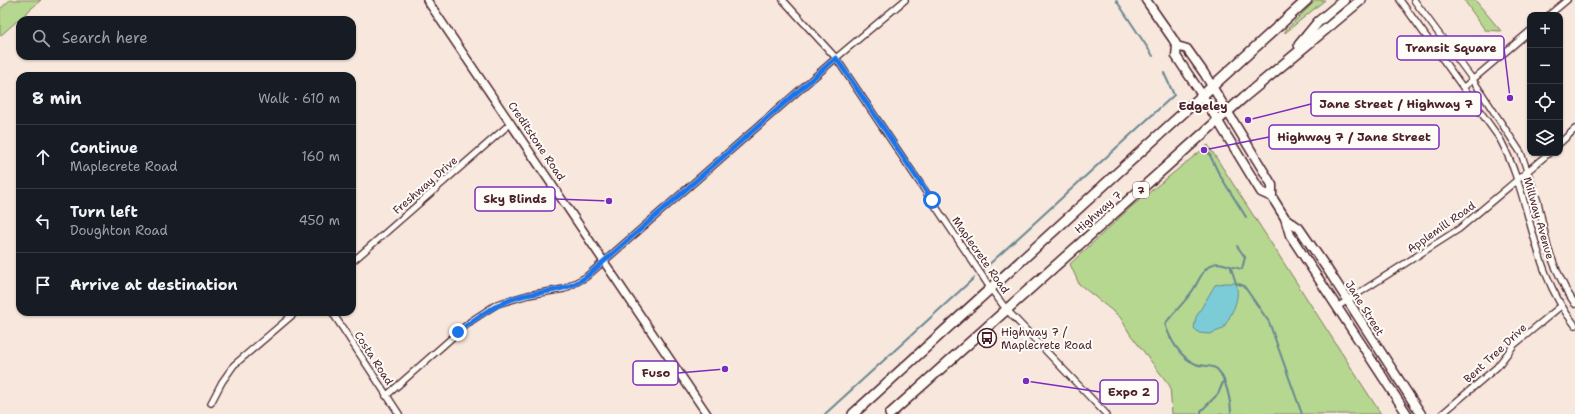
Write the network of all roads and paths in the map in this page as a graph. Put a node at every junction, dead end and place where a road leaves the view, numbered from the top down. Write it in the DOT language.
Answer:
graph roads {
  1 [pos="427,0"];
  2 [pos="783,0"];
  3 [pos="905,0"];
  4 [pos="1146,0"];
  5 [pos="1307,0"];
  6 [pos="1344,0"];
  7 [pos="1361,0"];
  8 [pos="1400,0"];
  9 [pos="1414,0"];
  10 [pos="1567,0"];
  11 [pos="1553,12"];
  12 [pos="1527,34"];
  13 [pos="1176,46"];
  14 [pos="836,58"];
  15 [pos="1285,61"];
  16 [pos="1473,80"];
  17 [pos="1213,87"];
  18 [pos="1464,87"];
  19 [pos="1202,95"];
  20 [pos="1228,112"];
  21 [pos="1218,121"];
  22 [pos="511,123"];
  23 [pos="1575,129"];
  24 [pos="1563,140"];
  25 [pos="1546,156"];
  26 [pos="1527,172"];
  27 [pos="1518,180"];
  28 [pos="1272,197"];
  29 [pos="1285,218"];
  30 [pos="356,259"];
  31 [pos="605,261"];
  32 [pos="991,289"];
  33 [pos="1348,301"];
  34 [pos="1575,304"];
  35 [pos="1561,306"];
  36 [pos="1337,307"];
  37 [pos="1006,309"];
  38 [pos="286,316"];
  39 [pos="335,316"];
  40 [pos="1575,325"];
  41 [pos="386,396"];
  42 [pos="211,403"];
  43 [pos="398,414"];
  44 [pos="707,414"];
  45 [pos="853,414"];
  46 [pos="890,414"];
  47 [pos="1106,414"];
  48 [pos="1407,414"];
  49 [pos="1420,414"];
  50 [pos="1442,414"];
  1 -- 22 [label="street, Creditstone Road"];
  2 -- 14 [label="street, Maplecrete Road"];
  3 -- 14 [label="street"];
  4 -- 13 [label="main road, Jane Street"];
  5 -- 17 [label="main road, Highway 7"];
  6 -- 15 [label="main road"];
  7 -- 15 [label="main road, Highway 7 / 7"];
  8 -- 18 [label="street, Millway Avenue"];
  9 -- 16 [label="street, Millway Avenue"];
  10 -- 11 [label="street"];
  12 -- 16 [label="street"];
  13 -- 17 [label="main road, Jane Street"];
  13 -- 19 [label="main road, Jane Street"];
  14 -- 31 [label="street"];
  14 -- 32 [label="street, Maplecrete Road"];
  15 -- 20 [label="main road, Highway 7 / 7"];
  16 -- 18 [label="street"];
  16 -- 26 [label="street, Millway Avenue"];
  17 -- 19 [label="main road, Highway 7"];
  17 -- 20 [label="main road, Jane Street"];
  18 -- 27 [label="street, Millway Avenue"];
  19 -- 21 [label="main road, Jane Street"];
  19 -- 32 [label="main road, Highway 7"];
  20 -- 21 [label="main road, Highway 7 / 7"];
  20 -- 28 [label="main road, Jane Street"];
  21 -- 28 [label="main road, Jane Street"];
  21 -- 37 [label="main road, Highway 7 / 7"];
  22 -- 30 [label="street, Freshway Drive"];
  22 -- 31 [label="street, Creditstone Road"];
  23 -- 24 [label="street"];
  25 -- 26 [label="street, Applemill Road"];
  26 -- 27 [label="street, Applemill Road"];
  26 -- 34 [label="street, Millway Avenue"];
  27 -- 33 [label="street, Applemill Road"];
  27 -- 35 [label="street, Millway Avenue"];
  28 -- 29 [label="main road, Jane Street"];
  29 -- 33 [label="main road, Jane Street"];
  29 -- 36 [label="main road, Jane Street"];
  31 -- 41 [label="street"];
  31 -- 44 [label="street, Creditstone Road"];
  32 -- 37 [label="street, Maplecrete Road"];
  32 -- 45 [label="main road, Highway 7"];
  33 -- 36 [label="street, Applemill Road"];
  33 -- 49 [label="main road, Jane Street"];
  35 -- 40 [label="street, Millway Avenue"];
  35 -- 50 [label="street, Bent Tree Drive"];
  36 -- 48 [label="main road, Jane Street"];
  37 -- 46 [label="main road, Highway 7 / 7"];
  37 -- 47 [label="street, Maplecrete Road"];
  38 -- 42 [label="street"];
  39 -- 41 [label="street, Costa Road"];
  41 -- 43 [label="street, Costa Road"];
}
